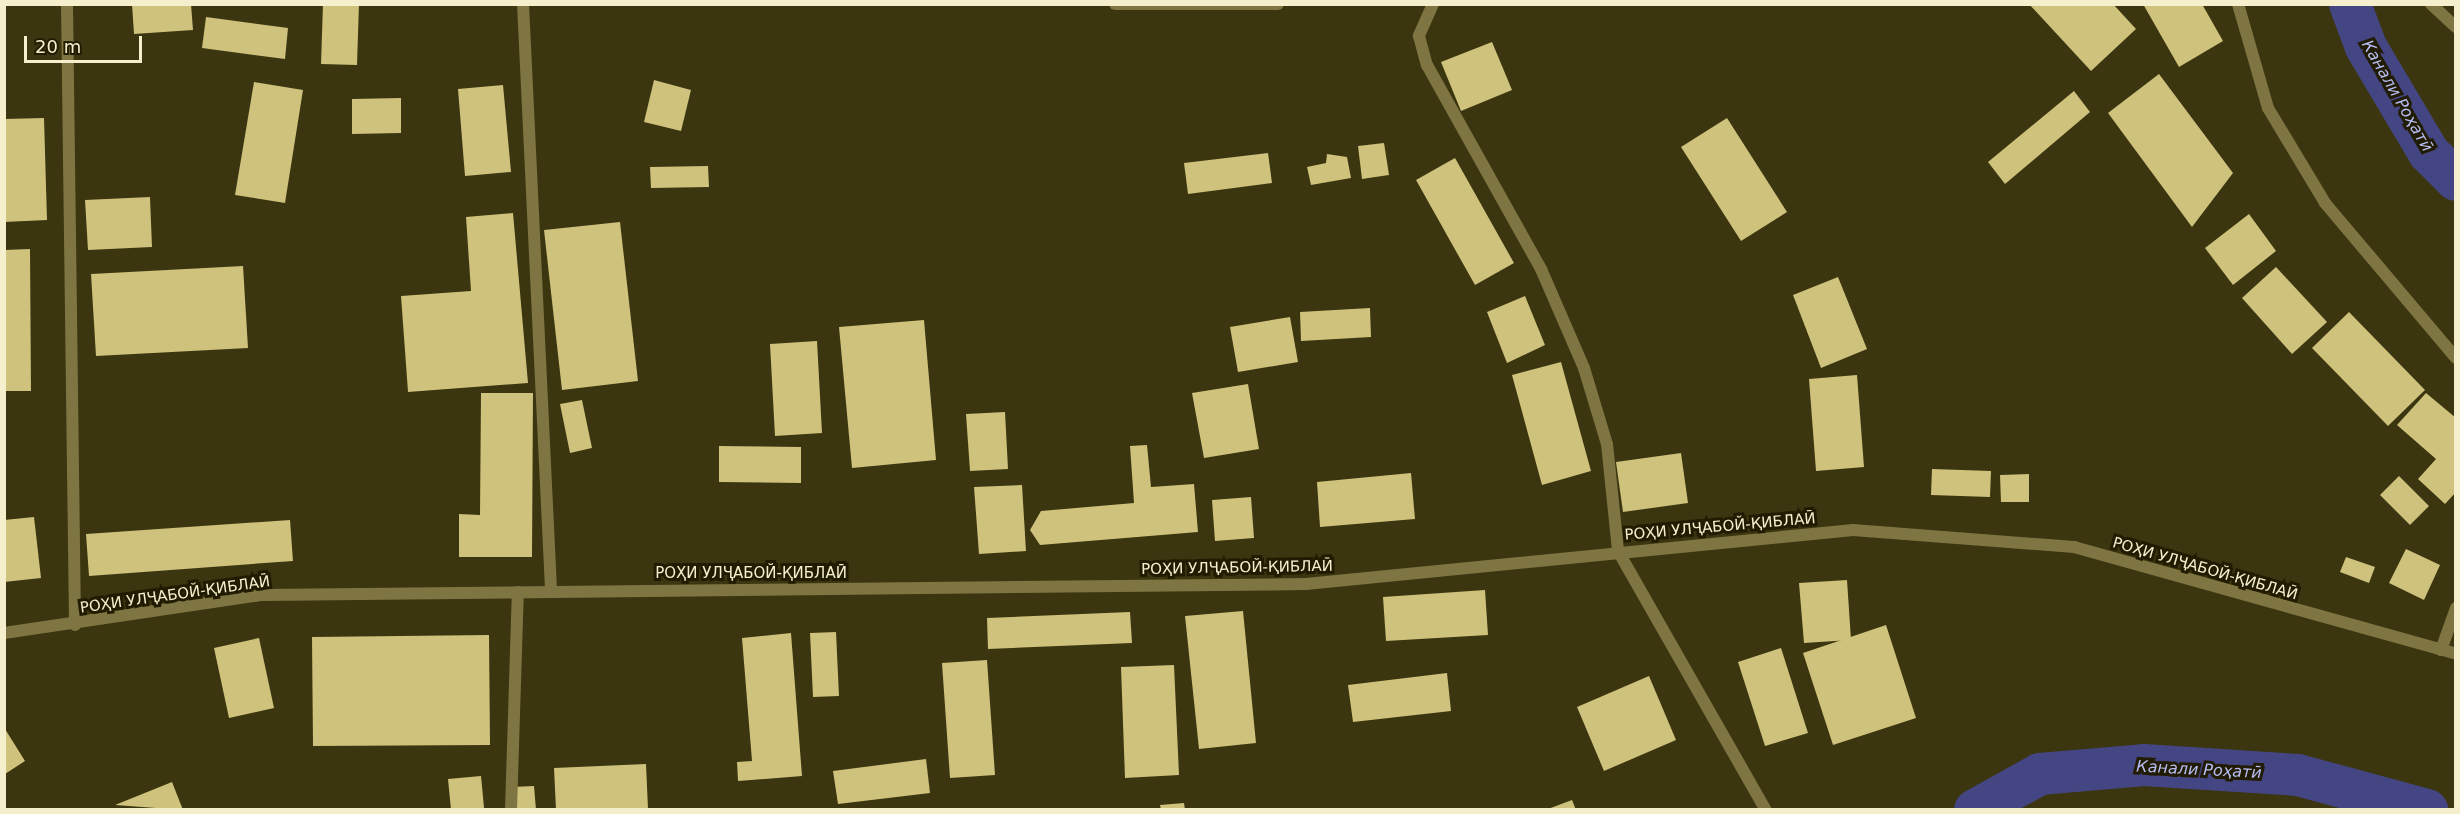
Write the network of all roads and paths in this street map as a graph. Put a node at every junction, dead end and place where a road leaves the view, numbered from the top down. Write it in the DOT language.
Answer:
graph roads {
  1 [pos="67,4"];
  2 [pos="523,4"];
  3 [pos="1115,4"];
  4 [pos="1278,4"];
  5 [pos="1433,4"];
  6 [pos="2238,4"];
  7 [pos="2430,4"];
  8 [pos="2456,27"];
  9 [pos="2456,358"];
  10 [pos="1618,551"];
  11 [pos="551,590"];
  12 [pos="518,592"];
  13 [pos="2456,608"];
  14 [pos="75,625"];
  15 [pos="4,633"];
  16 [pos="2441,650"];
  17 [pos="2456,654"];
  18 [pos="511,810"];
  19 [pos="1766,810"];
  1 -- 14 [label="street"];
  2 -- 11 [label="street"];
  3 -- 4 [label="street"];
  5 -- 10 [label="street"];
  6 -- 9 [label="street"];
  7 -- 8 [label="street"];
  10 -- 11 [label="street, РОҲИ УЛҶАБОЙ-ҚИБЛАӢ"];
  10 -- 16 [label="street, РОҲИ УЛҶАБОЙ-ҚИБЛАӢ"];
  10 -- 19 [label="street"];
  11 -- 12 [label="street, РОҲИ УЛҶАБОЙ-ҚИБЛАӢ"];
  12 -- 14 [label="street, РОҲИ УЛҶАБОЙ-ҚИБЛАӢ"];
  12 -- 18 [label="street"];
  13 -- 16 [label="street"];
  14 -- 15 [label="street, РОҲИ УЛҶАБОЙ-ҚИБЛАӢ"];
  16 -- 17 [label="street, РОҲИ УЛҶАБОЙ-ҚИБЛАӢ"];
}
